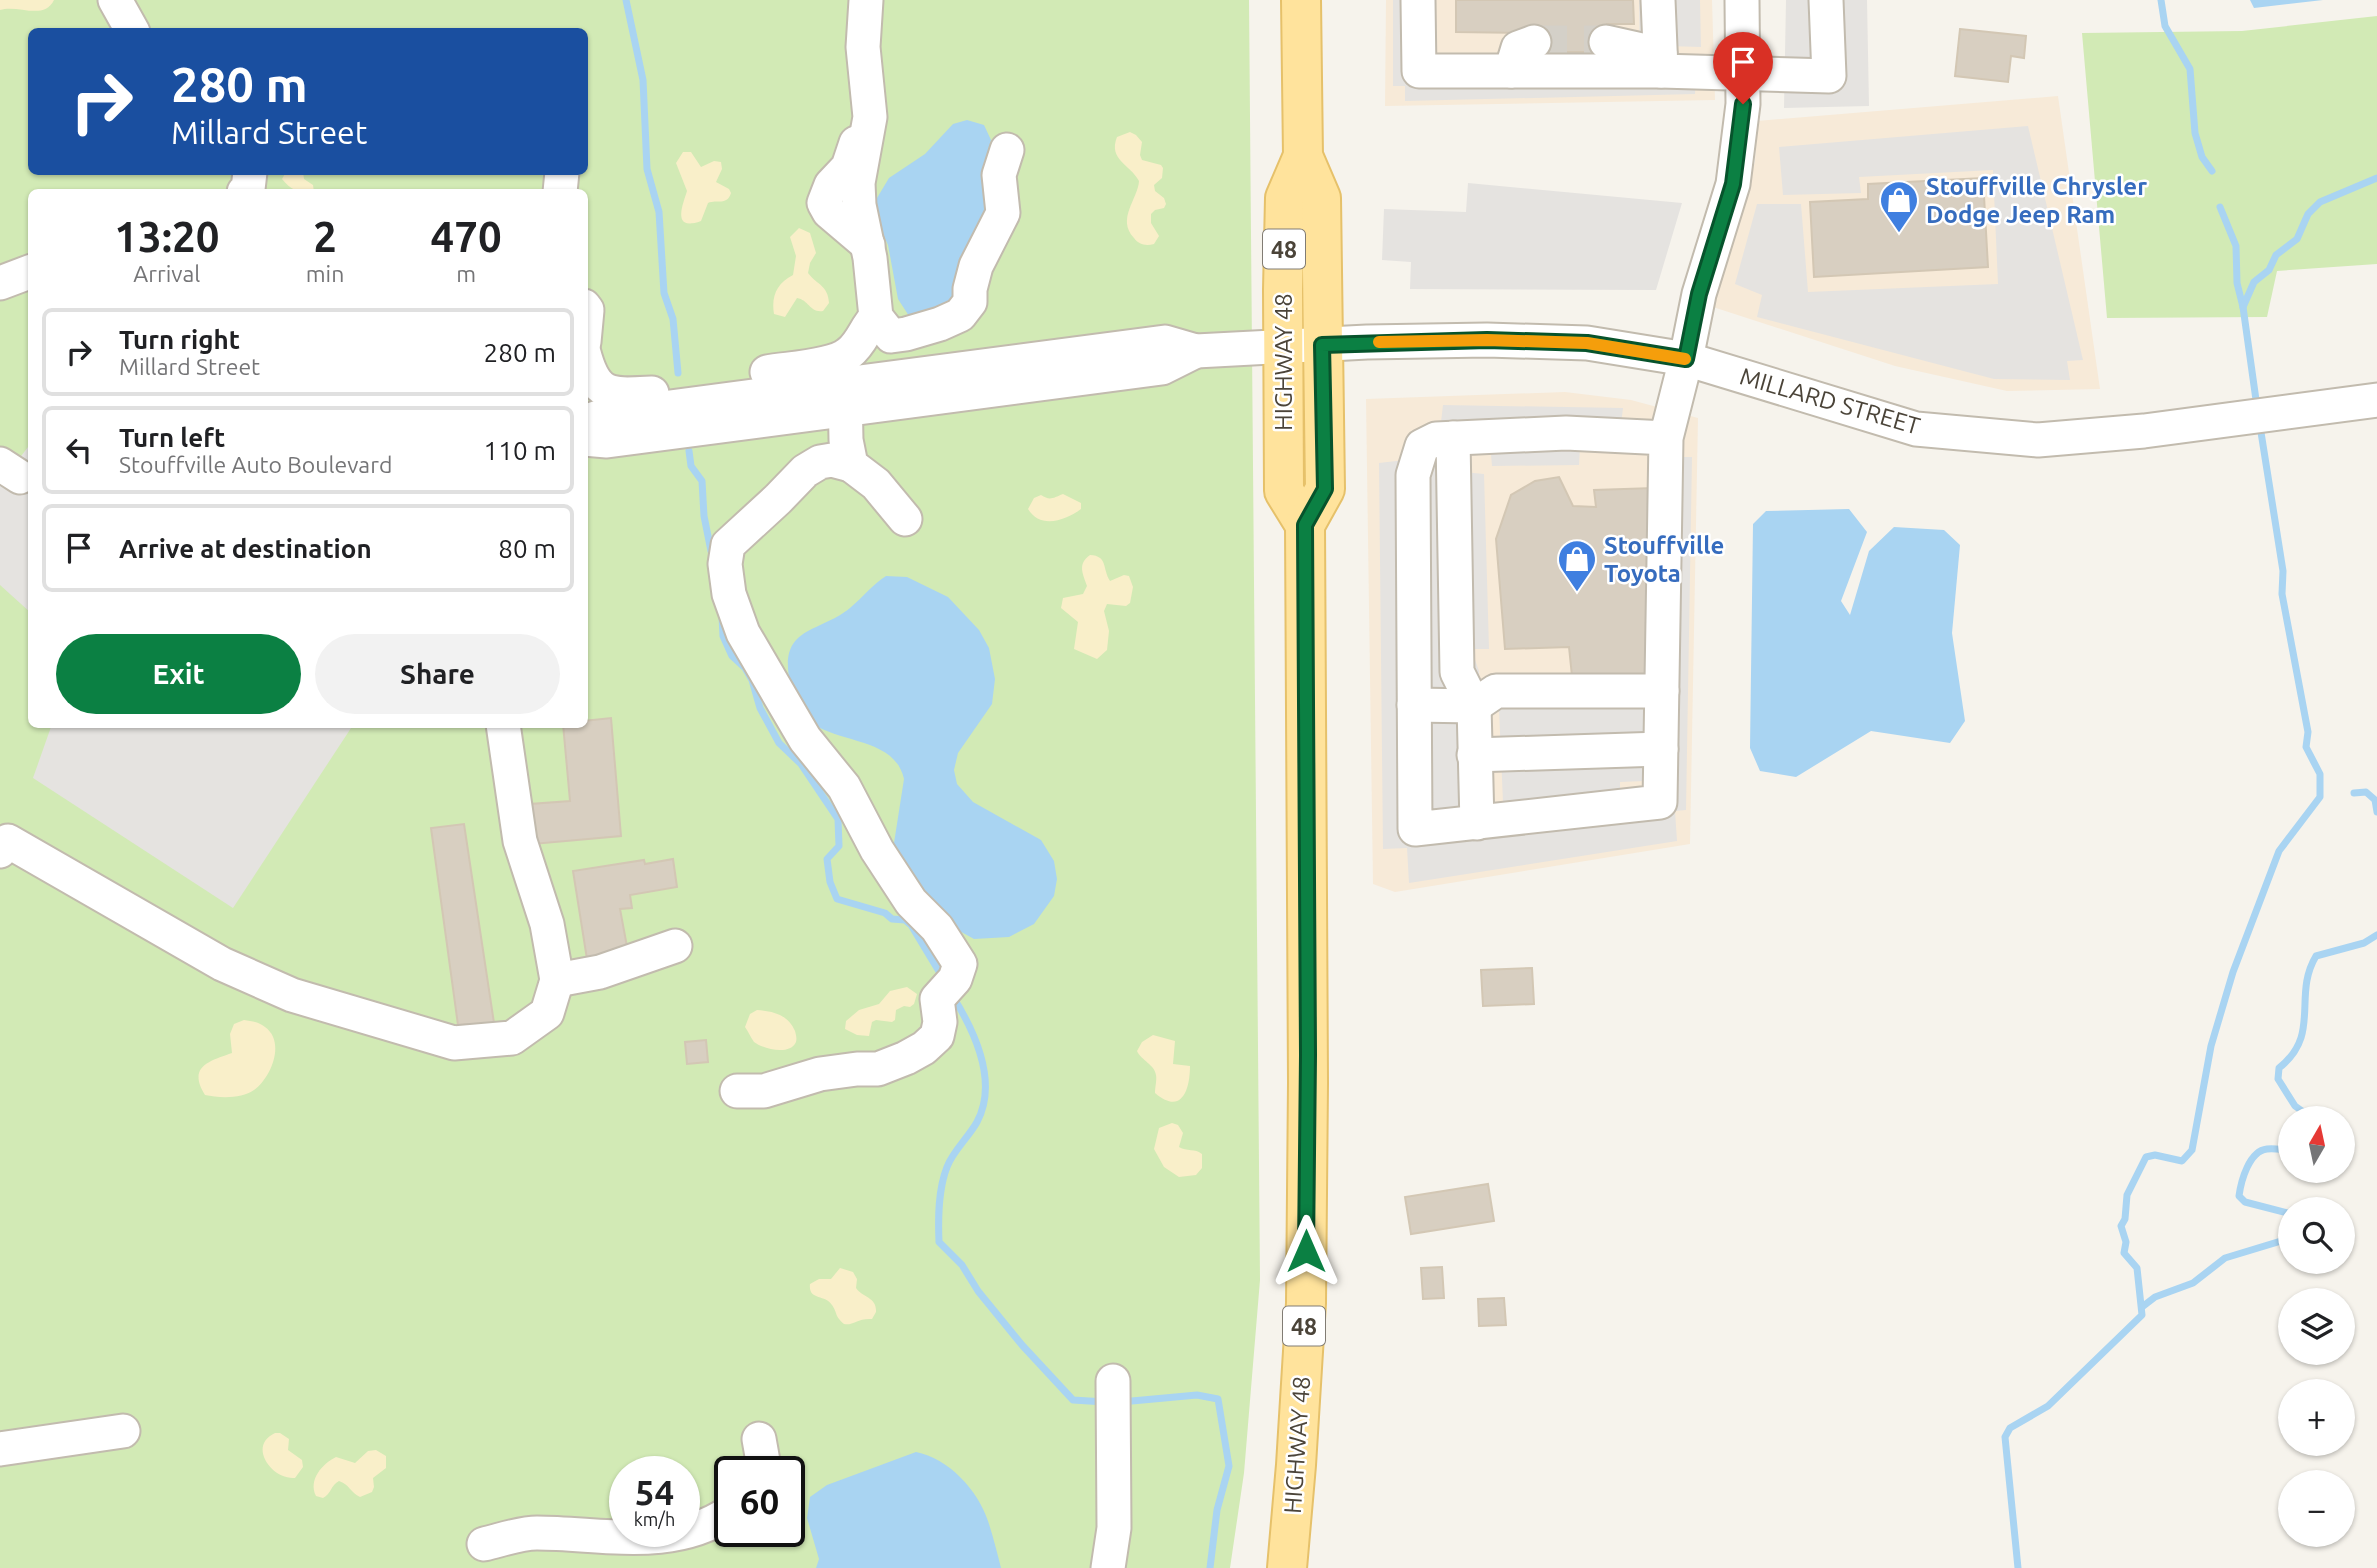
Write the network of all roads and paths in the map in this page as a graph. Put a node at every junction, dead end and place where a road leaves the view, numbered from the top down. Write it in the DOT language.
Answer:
graph roads {
  1 [pos="115,0"];
  2 [pos="866,0"];
  3 [pos="1301,0"];
  4 [pos="1418,0"];
  5 [pos="1658,0"];
  6 [pos="1742,0"];
  7 [pos="1826,0"];
  8 [pos="130,28"];
  9 [pos="1534,42"];
  10 [pos="1606,42"];
  11 [pos="1660,62"];
  12 [pos="1511,71"];
  13 [pos="1743,72"];
  14 [pos="1007,150"];
  15 [pos="1303,156"];
  16 [pos="28,272"];
  17 [pos="0,283"];
  18 [pos="883,326"];
  19 [pos="1284,345"];
  20 [pos="1322,345"];
  21 [pos="1686,359"];
  22 [pos="588,365"];
  23 [pos="845,397"];
  24 [pos="2377,400"];
  25 [pos="588,421"];
  26 [pos="1453,438"];
  27 [pos="1666,438"];
  28 [pos="588,439"];
  29 [pos="851,465"];
  30 [pos="905,519"];
  31 [pos="1305,525"];
  32 [pos="1662,691"];
  33 [pos="1414,705"];
  34 [pos="1474,706"];
  35 [pos="504,728"];
  36 [pos="1661,749"];
  37 [pos="1475,755"];
  38 [pos="1477,823"];
  39 [pos="3,837"];
  40 [pos="675,946"];
  41 [pos="557,980"];
  42 [pos="737,1091"];
  43 [pos="1114,1395"];
  44 [pos="123,1431"];
  45 [pos="759,1439"];
  46 [pos="0,1449"];
  47 [pos="762,1456"];
  48 [pos="714,1522"];
  49 [pos="484,1544"];
  50 [pos="1108,1568"];
  51 [pos="1287,1568"];
  1 -- 8 [label="street"];
  2 -- 18 [label="street"];
  3 -- 15 [label="main road, HIGHWAY 48 / 48"];
  4 -- 12 [label="street"];
  5 -- 11 [label="street"];
  6 -- 13 [label="street"];
  7 -- 13 [label="street"];
  9 -- 12 [label="street"];
  10 -- 11 [label="street"];
  11 -- 12 [label="street"];
  11 -- 13 [label="street"];
  13 -- 21 [label="street"];
  14 -- 18 [label="street"];
  15 -- 19 [label="main road, HIGHWAY 48 / 48"];
  15 -- 20 [label="main road, HIGHWAY 48 / 48"];
  16 -- 17 [label="street"];
  18 -- 22 [label="street"];
  18 -- 23 [label="street"];
  19 -- 20 [label="street, MILLARD STREET"];
  19 -- 23 [label="street, MILLARD STREET"];
  19 -- 31 [label="main road, HIGHWAY 48 / 48"];
  20 -- 21 [label="street, MILLARD STREET"];
  20 -- 31 [label="main road, HIGHWAY 48 / 48"];
  21 -- 24 [label="street, MILLARD STREET"];
  21 -- 27 [label="street"];
  23 -- 25 [label="street"];
  23 -- 28 [label="street"];
  23 -- 29 [label="street"];
  26 -- 27 [label="street"];
  26 -- 33 [label="street"];
  26 -- 34 [label="street"];
  27 -- 32 [label="street"];
  29 -- 30 [label="street"];
  29 -- 42 [label="street"];
  31 -- 51 [label="main road, HIGHWAY 48 / 48"];
  32 -- 34 [label="street"];
  32 -- 36 [label="street"];
  33 -- 34 [label="street"];
  33 -- 38 [label="street"];
  34 -- 37 [label="street"];
  35 -- 41 [label="street"];
  36 -- 37 [label="street"];
  36 -- 38 [label="street"];
  37 -- 38 [label="street"];
  39 -- 41 [label="street"];
  40 -- 41 [label="street"];
  43 -- 50 [label="street"];
  44 -- 46 [label="street"];
  45 -- 47 [label="street"];
  48 -- 49 [label="street"];
}
